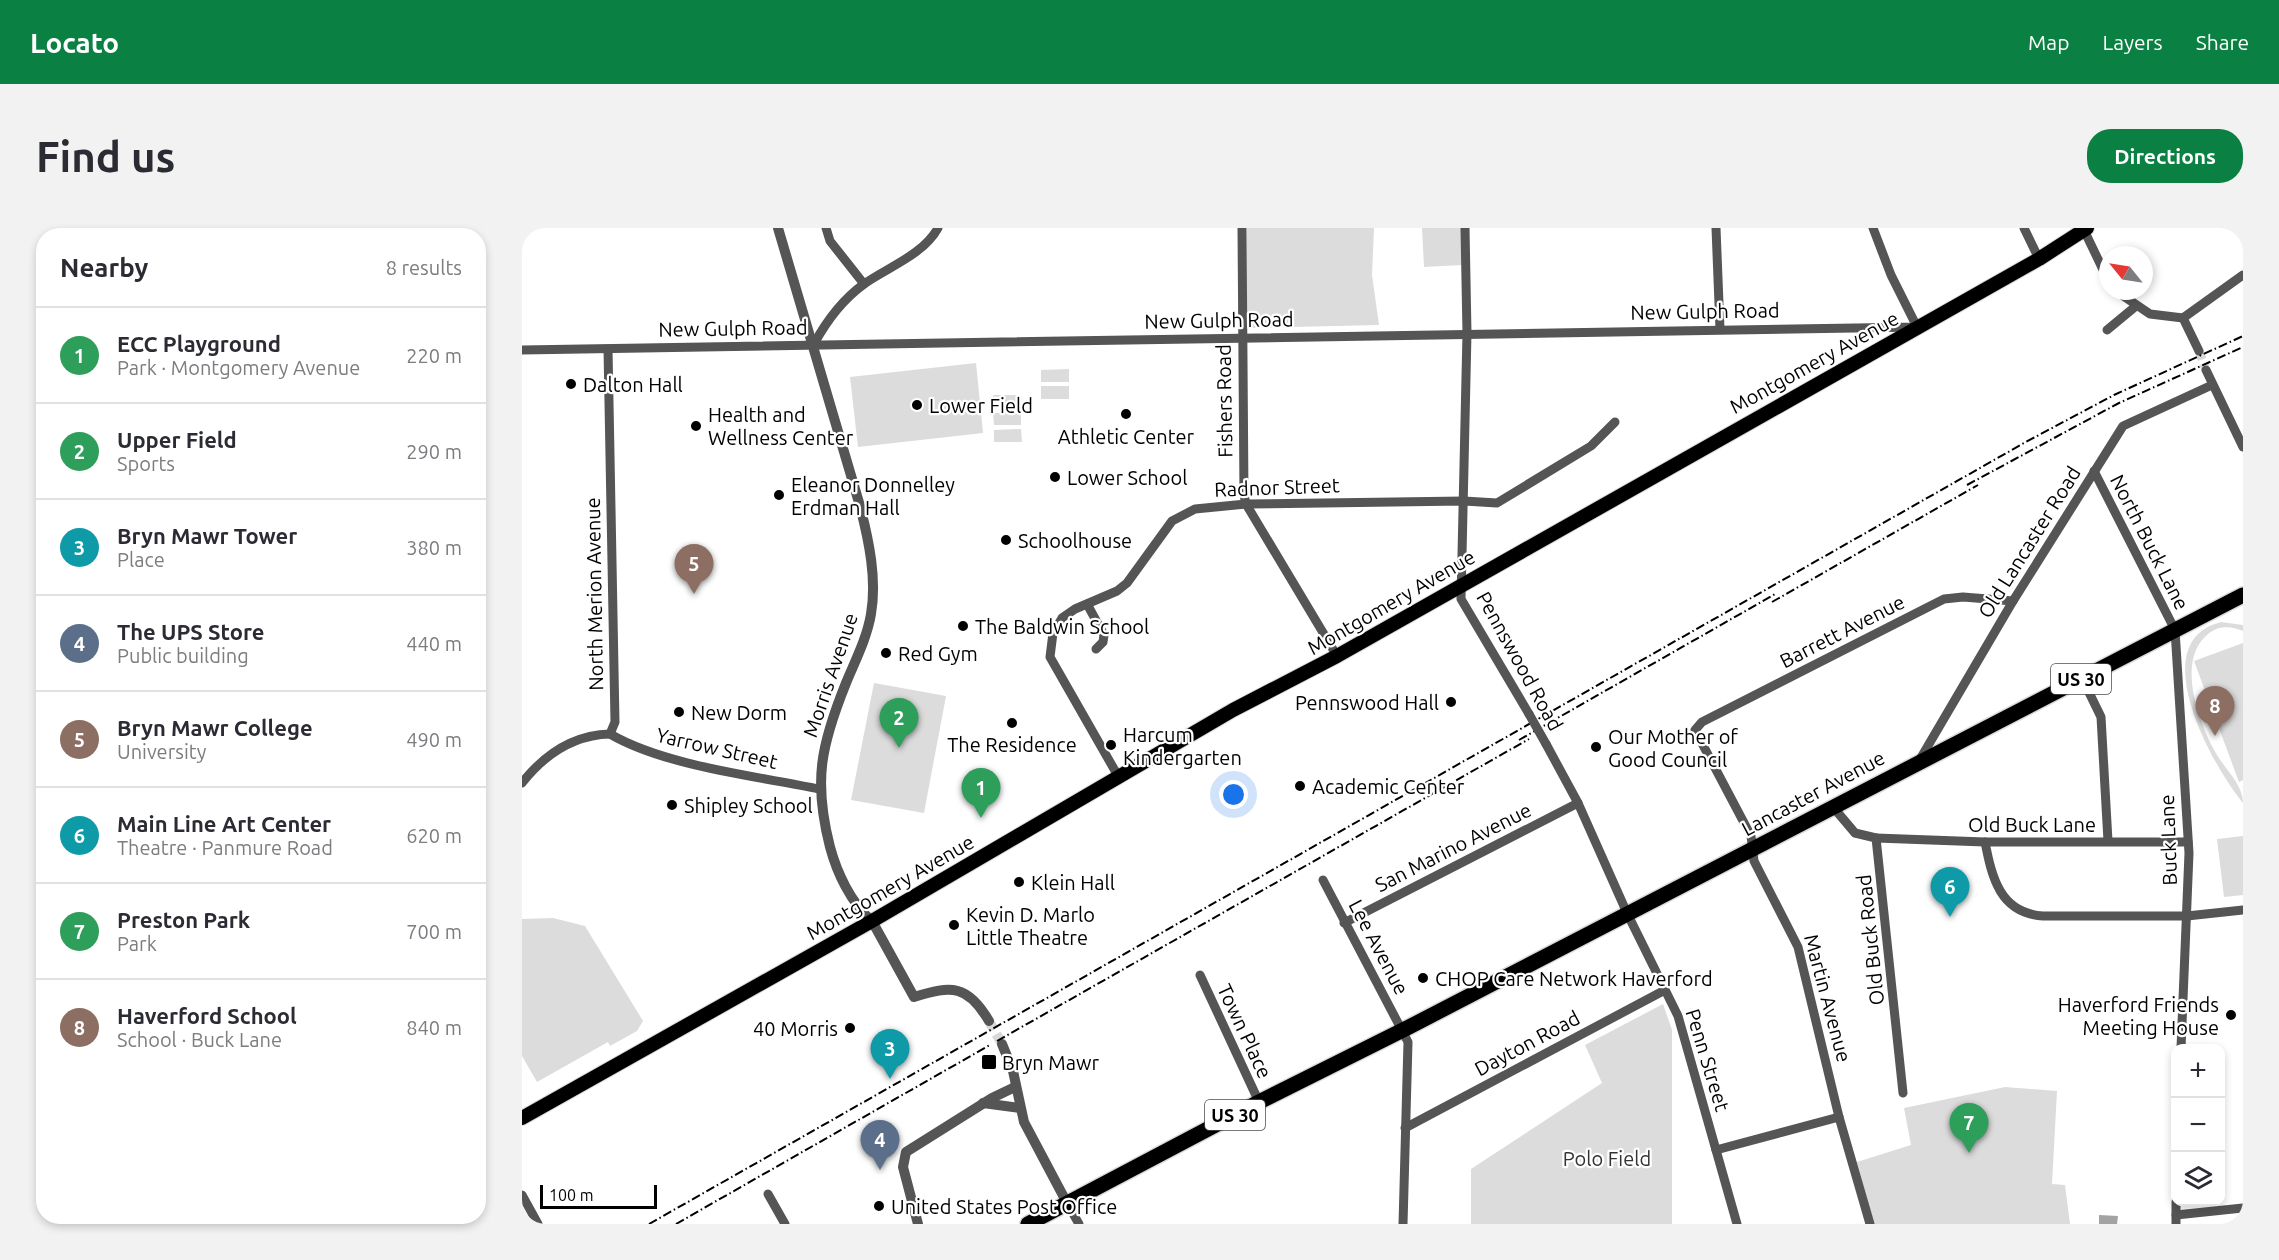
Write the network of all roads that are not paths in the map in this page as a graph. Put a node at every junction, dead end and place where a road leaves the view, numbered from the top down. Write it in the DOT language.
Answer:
graph roads {
  1 [pos="778,228"];
  2 [pos="826,228"];
  3 [pos="939,228"];
  4 [pos="1242,228"];
  5 [pos="1465,228"];
  6 [pos="1716,228"];
  7 [pos="1873,228"];
  8 [pos="2024,228"];
  9 [pos="2084,229"];
  10 [pos="2039,259"];
  11 [pos="2099,261"];
  12 [pos="2243,275"];
  13 [pos="864,284"];
  14 [pos="2128,300"];
  15 [pos="2136,306"];
  16 [pos="2183,318"];
  17 [pos="1917,327"];
  18 [pos="1720,329"];
  19 [pos="2107,330"];
  20 [pos="1467,333"];
  21 [pos="1241,337"];
  22 [pos="814,345"];
  23 [pos="608,349"];
  24 [pos="522,350"];
  25 [pos="2199,351"];
  26 [pos="2206,370"];
  27 [pos="2212,385"];
  28 [pos="1616,422"];
  29 [pos="2240,435"];
  30 [pos="2243,447"];
  31 [pos="2094,471"];
  32 [pos="1464,501"];
  33 [pos="1246,504"];
  34 [pos="1462,584"];
  35 [pos="2243,595"];
  36 [pos="2013,601"];
  37 [pos="1087,604"];
  38 [pos="2175,630"];
  39 [pos="1096,649"];
  40 [pos="1338,656"];
  41 [pos="2082,678"];
  42 [pos="1696,728"];
  43 [pos="610,734"];
  44 [pos="1918,762"];
  45 [pos="1118,776"];
  46 [pos="522,783"];
  47 [pos="819,789"];
  48 [pos="1578,803"];
  49 [pos="1833,807"];
  50 [pos="1876,838"];
  51 [pos="2108,841"];
  52 [pos="1984,842"];
  53 [pos="2188,842"];
  54 [pos="1751,850"];
  55 [pos="1323,880"];
  56 [pos="2243,910"];
  57 [pos="1627,913"];
  58 [pos="2187,916"];
  59 [pos="872,921"];
  60 [pos="1344,923"];
  61 [pos="1200,975"];
  62 [pos="1665,990"];
  63 [pos="989,1021"];
  64 [pos="1404,1030"];
  65 [pos="1002,1044"];
  66 [pos="2181,1044"];
  67 [pos="1015,1087"];
  68 [pos="1903,1093"];
  69 [pos="1259,1101"];
  70 [pos="983,1103"];
  71 [pos="1020,1108"];
  72 [pos="1839,1117"];
  73 [pos="522,1118"];
  74 [pos="1405,1128"];
  75 [pos="1716,1150"];
  76 [pos="768,1194"];
  77 [pos="522,1195"];
  78 [pos="1067,1203"];
  79 [pos="2243,1208"];
  80 [pos="2176,1219"];
  81 [pos="538,1224"];
  82 [pos="785,1224"];
  83 [pos="918,1224"];
  84 [pos="1028,1224"];
  85 [pos="1079,1224"];
  86 [pos="1403,1224"];
  87 [pos="1737,1224"];
  88 [pos="1870,1224"];
  1 -- 22 [label="street, Morris Avenue"];
  2 -- 13 [label="street"];
  3 -- 13 [label="street"];
  4 -- 21 [label="street, Fishers Road"];
  5 -- 20 [label="street, Pennswood Road"];
  6 -- 18 [label="street"];
  7 -- 17 [label="street"];
  8 -- 10 [label="street"];
  9 -- 10 [label="main road, Montgomery Avenue"];
  9 -- 11 [label="street"];
  10 -- 17 [label="main road, Montgomery Avenue"];
  12 -- 16 [label="street"];
  13 -- 22 [label="street"];
  14 -- 15 [label="street"];
  15 -- 16 [label="street"];
  15 -- 19 [label="street"];
  16 -- 25 [label="street"];
  17 -- 18 [label="street, New Gulph Road"];
  17 -- 34 [label="main road, Montgomery Avenue"];
  18 -- 20 [label="street, New Gulph Road"];
  20 -- 21 [label="street, New Gulph Road"];
  20 -- 32 [label="street, Pennswood Road"];
  21 -- 22 [label="street, New Gulph Road"];
  21 -- 33 [label="street, Fishers Road"];
  22 -- 23 [label="street, New Gulph Road"];
  22 -- 47 [label="street, Morris Avenue"];
  23 -- 24 [label="street, New Gulph Road"];
  23 -- 43 [label="street, North Merion Avenue"];
  26 -- 27 [label="street"];
  27 -- 29 [label="street"];
  27 -- 31 [label="street, Old Lancaster Road"];
  28 -- 32 [label="street, Radnor Street"];
  29 -- 30 [label="street"];
  31 -- 36 [label="street, Old Lancaster Road"];
  31 -- 38 [label="street, North Buck Lane"];
  32 -- 33 [label="street, Radnor Street"];
  32 -- 34 [label="street, Pennswood Road"];
  33 -- 37 [label="street, Radnor Street"];
  33 -- 40 [label="street, Fishers Road"];
  34 -- 40 [label="main road, Montgomery Avenue"];
  34 -- 48 [label="street, Pennswood Road, bridge"];
  35 -- 38 [label="highway, Lancaster Avenue / US 30"];
  36 -- 42 [label="street, Barrett Avenue"];
  36 -- 44 [label="street, Old Lancaster Road"];
  37 -- 39 [label="street"];
  37 -- 45 [label="street, Radnor Street"];
  38 -- 41 [label="highway, Lancaster Avenue / US 30"];
  38 -- 53 [label="street, Buck Lane"];
  40 -- 45 [label="main road, Montgomery Avenue"];
  41 -- 44 [label="highway, Lancaster Avenue / US 30"];
  41 -- 51 [label="street"];
  42 -- 54 [label="street, Martin Avenue"];
  43 -- 46 [label="street"];
  43 -- 47 [label="street, Yarrow Street"];
  44 -- 49 [label="highway, Lancaster Avenue / US 30"];
  45 -- 59 [label="main road, Montgomery Avenue"];
  47 -- 59 [label="street, Morris Avenue"];
  48 -- 57 [label="street, Pennswood Road"];
  48 -- 60 [label="street, San Marino Avenue"];
  49 -- 50 [label="street"];
  49 -- 54 [label="highway, Lancaster Avenue / US 30"];
  50 -- 52 [label="street, Old Buck Lane"];
  50 -- 68 [label="street, Old Buck Road"];
  51 -- 52 [label="street, Old Buck Lane"];
  51 -- 53 [label="street, Old Buck Lane"];
  52 -- 58 [label="street"];
  53 -- 58 [label="street, Buck Lane"];
  54 -- 57 [label="highway, Lancaster Avenue / US 30"];
  54 -- 72 [label="street, Martin Avenue"];
  55 -- 60 [label="street, Lee Avenue"];
  56 -- 58 [label="street"];
  57 -- 62 [label="street, Penn Street"];
  57 -- 64 [label="highway, Lancaster Avenue / US 30"];
  58 -- 66 [label="street, Buck Lane"];
  59 -- 63 [label="street, Morris Avenue"];
  59 -- 73 [label="main road, Montgomery Avenue"];
  60 -- 64 [label="street, Lee Avenue"];
  61 -- 69 [label="street, Town Place"];
  62 -- 74 [label="street, Dayton Road"];
  62 -- 75 [label="street, Penn Street"];
  64 -- 69 [label="highway, US 30"];
  64 -- 74 [label="street"];
  65 -- 67 [label="street"];
  67 -- 70 [label="street"];
  67 -- 71 [label="street"];
  69 -- 78 [label="highway, US 30"];
  70 -- 71 [label="street"];
  70 -- 83 [label="street"];
  71 -- 78 [label="street"];
  72 -- 75 [label="street"];
  72 -- 88 [label="street, Martin Avenue"];
  74 -- 86 [label="street"];
  75 -- 87 [label="street, Penn Street"];
  76 -- 82 [label="street"];
  77 -- 81 [label="street"];
  78 -- 84 [label="highway, US 30"];
  78 -- 85 [label="street"];
  79 -- 80 [label="street"];
}
